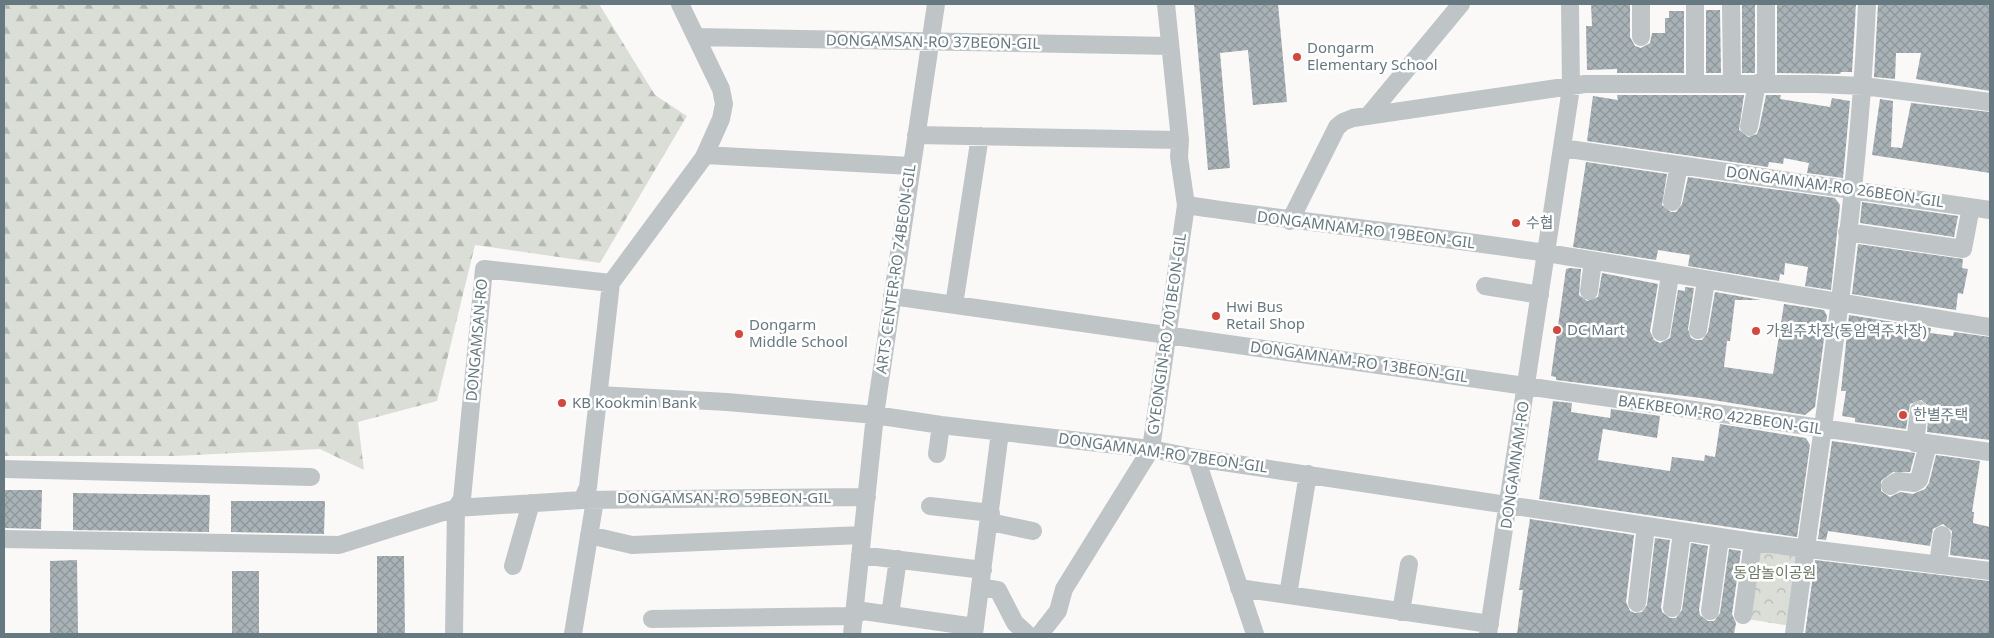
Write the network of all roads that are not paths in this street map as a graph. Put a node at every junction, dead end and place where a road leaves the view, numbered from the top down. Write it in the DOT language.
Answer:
graph roads {
  1 [pos="680,4"];
  2 [pos="936,4"];
  3 [pos="1166,4"];
  4 [pos="1461,4"];
  5 [pos="1570,4"];
  6 [pos="1641,4"];
  7 [pos="1695,4"];
  8 [pos="1731,4"];
  9 [pos="1766,4"];
  10 [pos="1867,4"];
  11 [pos="696,37"];
  12 [pos="1641,37"];
  13 [pos="930,42"];
  14 [pos="1170,46"];
  15 [pos="1695,83"];
  16 [pos="1732,83"];
  17 [pos="1761,83"];
  18 [pos="1863,86"];
  19 [pos="1571,88"];
  20 [pos="1990,102"];
  21 [pos="1368,116"];
  22 [pos="1749,127"];
  23 [pos="916,135"];
  24 [pos="980,136"];
  25 [pos="1180,140"];
  26 [pos="1562,148"];
  27 [pos="705,155"];
  28 [pos="912,166"];
  29 [pos="1679,166"];
  30 [pos="1852,190"];
  31 [pos="1672,202"];
  32 [pos="1186,206"];
  33 [pos="1971,207"];
  34 [pos="1990,210"];
  35 [pos="1290,221"];
  36 [pos="1847,232"];
  37 [pos="1546,253"];
  38 [pos="1594,261"];
  39 [pos="1670,275"];
  40 [pos="1706,281"];
  41 [pos="611,283"];
  42 [pos="1485,286"];
  43 [pos="1589,291"];
  44 [pos="1540,295"];
  45 [pos="892,296"];
  46 [pos="1838,304"];
  47 [pos="954,305"];
  48 [pos="1990,327"];
  49 [pos="1698,330"];
  50 [pos="1661,332"];
  51 [pos="1166,334"];
  52 [pos="1526,387"];
  53 [pos="599,394"];
  54 [pos="1919,410"];
  55 [pos="875,415"];
  56 [pos="940,425"];
  57 [pos="1822,430"];
  58 [pos="1000,432"];
  59 [pos="1921,444"];
  60 [pos="1151,449"];
  61 [pos="1990,452"];
  62 [pos="937,454"];
  63 [pos="1196,458"];
  64 [pos="4,468"];
  65 [pos="1308,474"];
  66 [pos="311,477"];
  67 [pos="1890,486"];
  68 [pos="867,497"];
  69 [pos="589,500"];
  70 [pos="531,503"];
  71 [pos="930,506"];
  72 [pos="1509,506"];
  73 [pos="456,508"];
  74 [pos="991,518"];
  75 [pos="1646,526"];
  76 [pos="1033,531"];
  77 [pos="1682,532"];
  78 [pos="589,535"];
  79 [pos="862,535"];
  80 [pos="1942,535"];
  81 [pos="1720,538"];
  82 [pos="4,539"];
  83 [pos="1752,542"];
  84 [pos="1806,549"];
  85 [pos="860,555"];
  86 [pos="898,560"];
  87 [pos="1409,564"];
  88 [pos="1938,565"];
  89 [pos="513,566"];
  90 [pos="1990,571"];
  91 [pos="982,578"];
  92 [pos="1239,588"];
  93 [pos="1288,595"];
  94 [pos="1637,602"];
  95 [pos="1672,608"];
  96 [pos="1710,611"];
  97 [pos="1401,612"];
  98 [pos="890,615"];
  99 [pos="1743,615"];
  100 [pos="854,616"];
  101 [pos="652,619"];
  102 [pos="1489,629"];
  103 [pos="975,630"];
  104 [pos="576,633"];
  105 [pos="454,634"];
  106 [pos="852,634"];
  107 [pos="1027,634"];
  108 [pos="1040,634"];
  109 [pos="1255,634"];
  110 [pos="1794,634"];
  1 -- 11 [label="street"];
  2 -- 13 [label="street, ARTS CENTER-RO 74BEON-GIL"];
  3 -- 14 [label="street, GYEONGIN-RO 701BEON-GIL"];
  4 -- 21 [label="street"];
  5 -- 19 [label="street, DONGAMNAM-RO"];
  6 -- 12 [label="street"];
  7 -- 15 [label="street"];
  8 -- 16 [label="street"];
  9 -- 17 [label="street"];
  10 -- 18 [label="street"];
  11 -- 13 [label="street, DONGAMSAN-RO 37BEON-GIL"];
  11 -- 27 [label="street"];
  13 -- 14 [label="street, DONGAMSAN-RO 37BEON-GIL"];
  13 -- 23 [label="street, ARTS CENTER-RO 74BEON-GIL"];
  14 -- 25 [label="street, GYEONGIN-RO 701BEON-GIL"];
  15 -- 16 [label="street"];
  15 -- 19 [label="street"];
  16 -- 17 [label="street"];
  17 -- 18 [label="street"];
  17 -- 22 [label="street"];
  18 -- 20 [label="street"];
  18 -- 30 [label="street"];
  19 -- 21 [label="street"];
  19 -- 26 [label="street, DONGAMNAM-RO"];
  21 -- 35 [label="street"];
  23 -- 24 [label="street"];
  23 -- 28 [label="street, ARTS CENTER-RO 74BEON-GIL"];
  24 -- 25 [label="street"];
  24 -- 47 [label="street"];
  25 -- 32 [label="street, GYEONGIN-RO 701BEON-GIL"];
  26 -- 29 [label="street, DONGAMNAM-RO 26BEON-GIL"];
  26 -- 37 [label="street, DONGAMNAM-RO"];
  27 -- 28 [label="street"];
  27 -- 41 [label="street"];
  28 -- 45 [label="street, ARTS CENTER-RO 74BEON-GIL"];
  29 -- 30 [label="street, DONGAMNAM-RO 26BEON-GIL"];
  29 -- 31 [label="street"];
  30 -- 33 [label="street, DONGAMNAM-RO 26BEON-GIL"];
  30 -- 36 [label="street"];
  32 -- 35 [label="street, DONGAMNAM-RO 19BEON-GIL"];
  32 -- 51 [label="street, GYEONGIN-RO 701BEON-GIL"];
  33 -- 34 [label="street, DONGAMNAM-RO 26BEON-GIL"];
  33 -- 36 [label="street"];
  35 -- 37 [label="street, DONGAMNAM-RO 19BEON-GIL"];
  36 -- 46 [label="street"];
  37 -- 38 [label="street, DONGAMNAM-RO 19BEON-GIL"];
  37 -- 44 [label="street, DONGAMNAM-RO"];
  38 -- 39 [label="street, DONGAMNAM-RO 19BEON-GIL"];
  38 -- 43 [label="street"];
  39 -- 40 [label="street, DONGAMNAM-RO 19BEON-GIL"];
  39 -- 50 [label="street"];
  40 -- 46 [label="street, DONGAMNAM-RO 19BEON-GIL"];
  40 -- 49 [label="street"];
  41 -- 53 [label="street"];
  41 -- 73 [label="street, DONGAMSAN-RO"];
  42 -- 44 [label="street"];
  44 -- 52 [label="street, DONGAMNAM-RO"];
  45 -- 47 [label="street, DONGAMNAM-RO 13BEON-GIL"];
  45 -- 55 [label="street, ARTS CENTER-RO 74BEON-GIL"];
  46 -- 48 [label="street, DONGAMNAM-RO 19BEON-GIL"];
  46 -- 57 [label="street"];
  47 -- 51 [label="street, DONGAMNAM-RO 13BEON-GIL"];
  51 -- 52 [label="street, DONGAMNAM-RO 13BEON-GIL"];
  51 -- 60 [label="street, GYEONGIN-RO 701BEON-GIL"];
  52 -- 57 [label="street, BAEKBEOM-RO 422BEON-GIL"];
  52 -- 72 [label="street, DONGAMNAM-RO"];
  53 -- 55 [label="street, DONGAMNAM-RO 7BEON-GIL"];
  53 -- 69 [label="street"];
  54 -- 59 [label="street"];
  55 -- 56 [label="street, DONGAMNAM-RO 7BEON-GIL"];
  55 -- 68 [label="street, ARTS CENTER-RO 74BEON-GIL"];
  56 -- 58 [label="street, DONGAMNAM-RO 7BEON-GIL"];
  56 -- 62 [label="street"];
  57 -- 59 [label="street, BAEKBEOM-RO 422BEON-GIL"];
  57 -- 84 [label="street"];
  58 -- 60 [label="street, DONGAMNAM-RO 7BEON-GIL"];
  58 -- 74 [label="street"];
  59 -- 61 [label="street, BAEKBEOM-RO 422BEON-GIL"];
  59 -- 67 [label="street"];
  60 -- 63 [label="street, DONGAMNAM-RO 7BEON-GIL"];
  60 -- 108 [label="street, GYEONGIN-RO 701BEON-GIL"];
  63 -- 65 [label="street, DONGAMNAM-RO 7BEON-GIL"];
  63 -- 92 [label="street"];
  64 -- 66 [label="street"];
  65 -- 72 [label="street, DONGAMNAM-RO 7BEON-GIL"];
  65 -- 93 [label="street"];
  68 -- 69 [label="street, DONGAMSAN-RO 59BEON-GIL"];
  68 -- 79 [label="street, ARTS CENTER-RO 74BEON-GIL"];
  69 -- 70 [label="street"];
  69 -- 78 [label="street"];
  70 -- 73 [label="street"];
  70 -- 89 [label="street"];
  71 -- 74 [label="street"];
  72 -- 75 [label="street, DONGAMNAM-RO 7BEON-GIL"];
  72 -- 102 [label="street, DONGAMNAM-RO"];
  73 -- 82 [label="street"];
  73 -- 105 [label="street, DONGAMSAN-RO"];
  74 -- 76 [label="street"];
  74 -- 91 [label="street"];
  75 -- 77 [label="street, DONGAMNAM-RO 7BEON-GIL"];
  75 -- 94 [label="street"];
  77 -- 81 [label="street, DONGAMNAM-RO 7BEON-GIL"];
  77 -- 95 [label="street"];
  78 -- 79 [label="street"];
  78 -- 104 [label="street"];
  79 -- 85 [label="street, ARTS CENTER-RO 74BEON-GIL"];
  80 -- 88 [label="street"];
  81 -- 83 [label="street, DONGAMNAM-RO 7BEON-GIL"];
  81 -- 96 [label="street"];
  83 -- 84 [label="street, DONGAMNAM-RO 7BEON-GIL"];
  83 -- 99 [label="street"];
  84 -- 88 [label="street, DONGAMNAM-RO 7BEON-GIL"];
  84 -- 110 [label="street"];
  85 -- 86 [label="street"];
  85 -- 100 [label="street, ARTS CENTER-RO 74BEON-GIL"];
  86 -- 91 [label="street"];
  86 -- 98 [label="street"];
  87 -- 97 [label="street"];
  88 -- 90 [label="street, DONGAMNAM-RO 7BEON-GIL"];
  91 -- 103 [label="street"];
  91 -- 107 [label="street"];
  92 -- 93 [label="street"];
  92 -- 109 [label="street"];
  93 -- 97 [label="street"];
  97 -- 102 [label="street"];
  98 -- 100 [label="street"];
  98 -- 103 [label="street"];
  100 -- 101 [label="street"];
  100 -- 106 [label="street, ARTS CENTER-RO 74BEON-GIL"];
}
